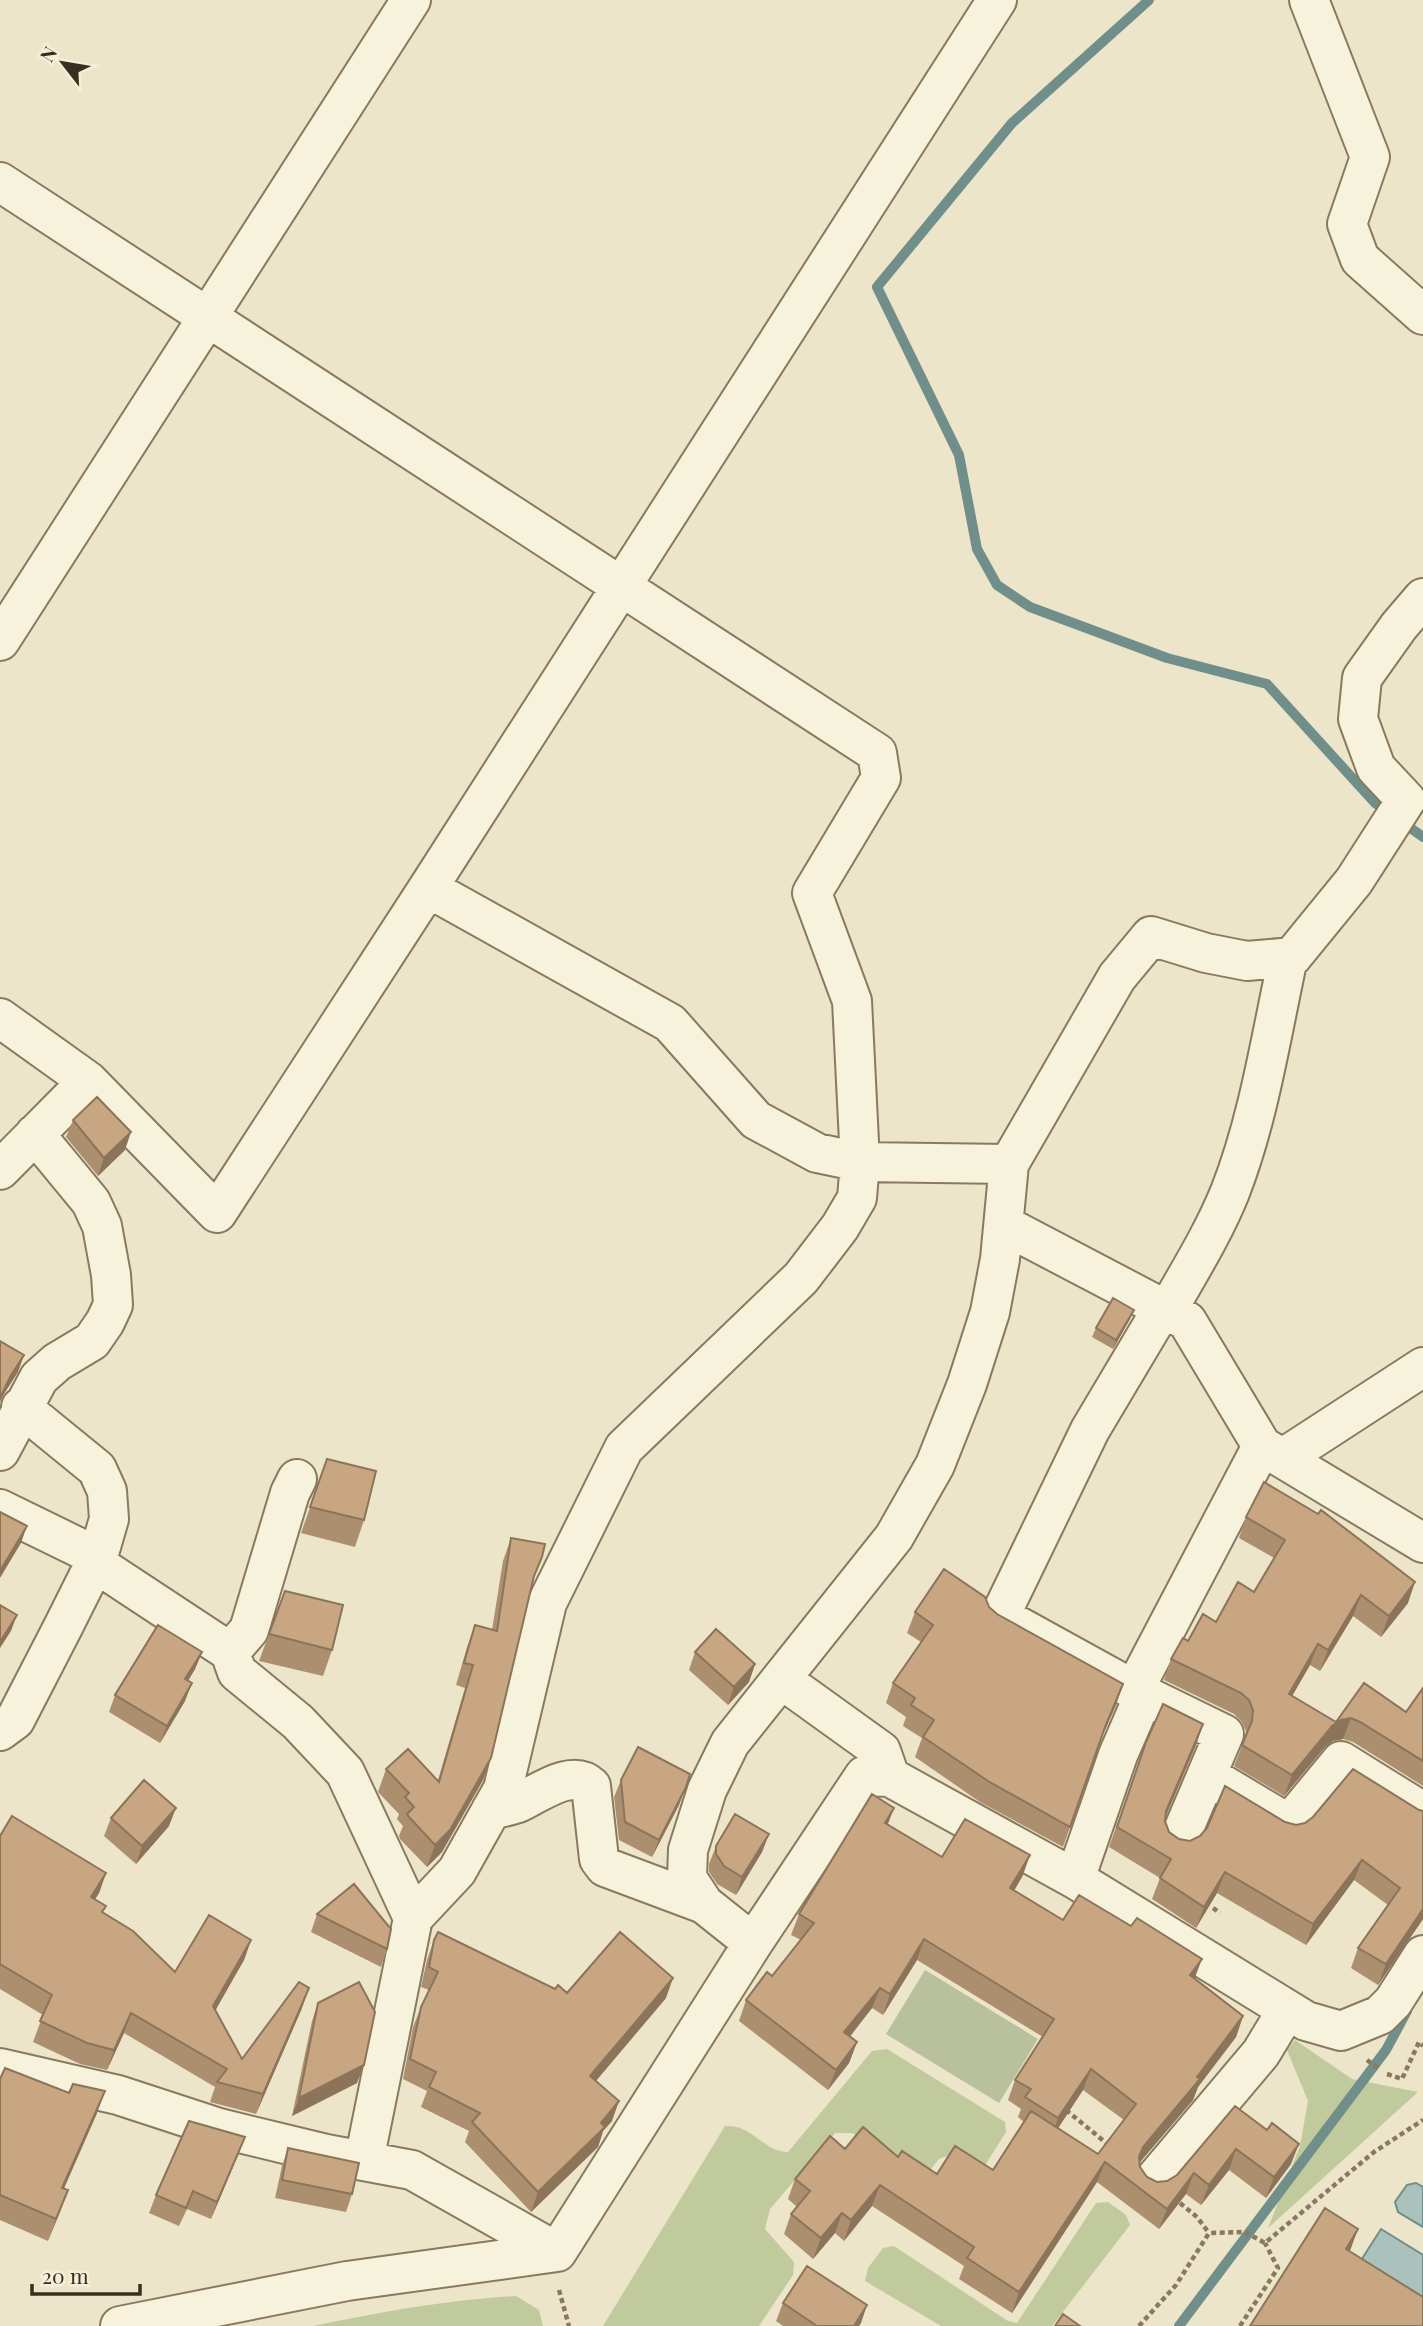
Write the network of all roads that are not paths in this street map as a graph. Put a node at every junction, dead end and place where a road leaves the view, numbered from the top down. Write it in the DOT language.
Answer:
graph roads {
  1 [pos="411,0"];
  2 [pos="997,0"];
  3 [pos="1309,0"];
  4 [pos="0,182"];
  5 [pos="207,315"];
  6 [pos="1423,315"];
  7 [pos="622,585"];
  8 [pos="1423,598"];
  9 [pos="0,641"];
  10 [pos="1404,813"];
  11 [pos="428,888"];
  12 [pos="1289,958"];
  13 [pos="0,1018"];
  14 [pos="89,1081"];
  15 [pos="35,1134"];
  16 [pos="860,1162"];
  17 [pos="1009,1164"];
  18 [pos="0,1170"];
  19 [pos="1004,1225"];
  20 [pos="1164,1310"];
  21 [pos="1423,1367"];
  22 [pos="22,1407"];
  23 [pos="0,1451"];
  24 [pos="1272,1452"];
  25 [pos="296,1479"];
  26 [pos="0,1509"];
  27 [pos="1423,1543"];
  28 [pos="96,1560"];
  29 [pos="230,1652"];
  30 [pos="781,1679"];
  31 [pos="1139,1692"];
  32 [pos="0,1731"];
  33 [pos="1207,1775"];
  34 [pos="890,1777"];
  35 [pos="491,1810"];
  36 [pos="1423,1812"];
  37 [pos="1179,1840"];
  38 [pos="1075,1879"];
  39 [pos="704,1904"];
  40 [pos="413,1918"];
  41 [pos="753,1943"];
  42 [pos="1423,1955"];
  43 [pos="1287,2010"];
  44 [pos="0,2067"];
  45 [pos="364,2161"];
  46 [pos="1153,2181"];
  47 [pos="558,2270"];
  48 [pos="120,2326"];
  1 -- 5 [label="street"];
  2 -- 7 [label="street"];
  3 -- 6 [label="street"];
  4 -- 5 [label="street"];
  5 -- 7 [label="street"];
  5 -- 9 [label="street"];
  7 -- 11 [label="street"];
  7 -- 16 [label="street"];
  8 -- 10 [label="street"];
  10 -- 12 [label="street"];
  11 -- 14 [label="street"];
  11 -- 16 [label="street"];
  12 -- 17 [label="street"];
  12 -- 20 [label="street"];
  13 -- 14 [label="street"];
  14 -- 15 [label="street"];
  15 -- 18 [label="street"];
  15 -- 22 [label="street"];
  16 -- 17 [label="street"];
  16 -- 35 [label="street"];
  17 -- 19 [label="street"];
  19 -- 20 [label="street"];
  19 -- 30 [label="street"];
  20 -- 24 [label="street"];
  20 -- 31 [label="street"];
  21 -- 24 [label="street"];
  22 -- 23 [label="street"];
  22 -- 28 [label="street"];
  24 -- 27 [label="street"];
  24 -- 31 [label="street"];
  25 -- 29 [label="street"];
  26 -- 28 [label="street"];
  28 -- 29 [label="street"];
  28 -- 32 [label="street"];
  29 -- 40 [label="street"];
  30 -- 34 [label="street"];
  30 -- 39 [label="street"];
  31 -- 33 [label="street"];
  31 -- 38 [label="street"];
  33 -- 36 [label="street"];
  33 -- 37 [label="street"];
  34 -- 38 [label="street"];
  34 -- 41 [label="street"];
  35 -- 39 [label="street"];
  35 -- 40 [label="street"];
  38 -- 43 [label="street"];
  39 -- 41 [label="street"];
  40 -- 45 [label="street"];
  41 -- 47 [label="street"];
  42 -- 43 [label="street"];
  43 -- 46 [label="street"];
  44 -- 45 [label="street"];
  45 -- 47 [label="street"];
  47 -- 48 [label="street"];
}
